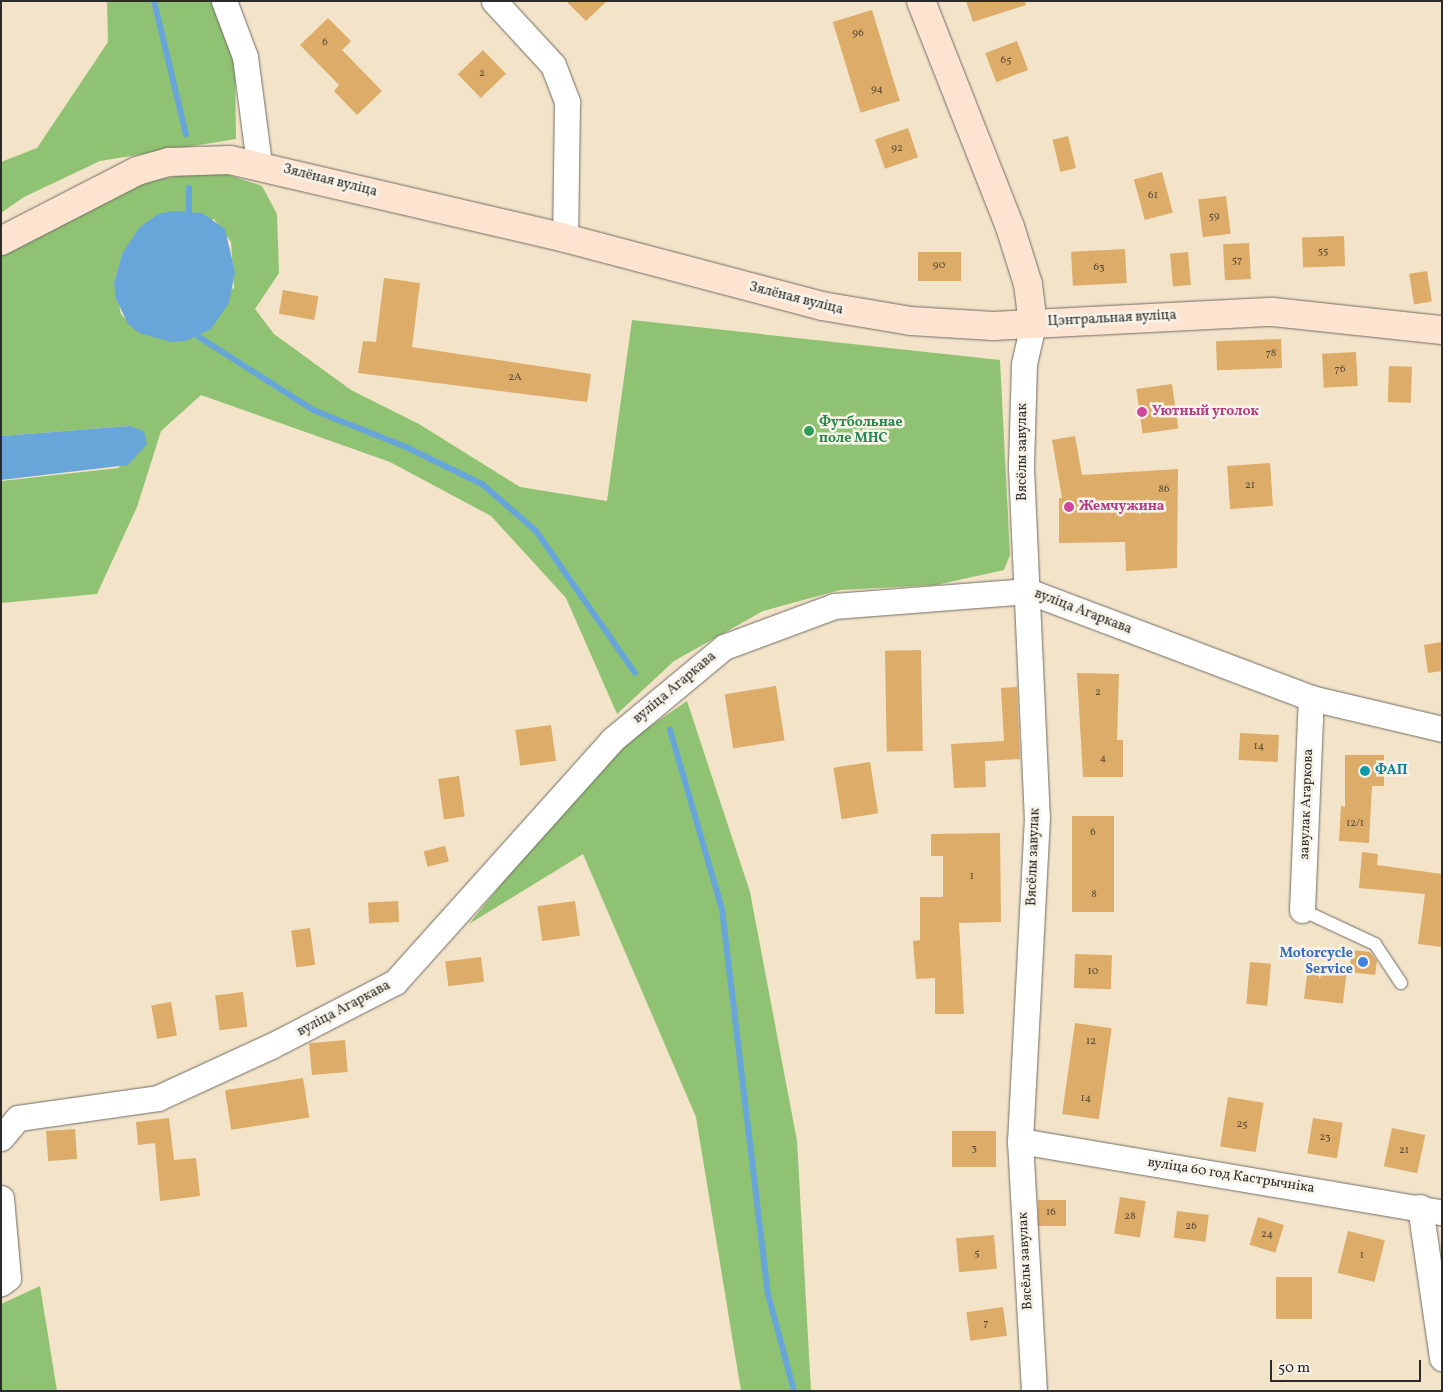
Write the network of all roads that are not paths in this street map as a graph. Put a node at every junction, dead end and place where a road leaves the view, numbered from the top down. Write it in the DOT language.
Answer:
graph roads {
  1 [pos="224,1"];
  2 [pos="494,1"];
  3 [pos="921,1"];
  4 [pos="259,164"];
  5 [pos="565,238"];
  6 [pos="1,241"];
  7 [pos="1033,324"];
  8 [pos="1442,330"];
  9 [pos="1028,591"];
  10 [pos="1311,698"];
  11 [pos="1442,729"];
  12 [pos="1302,910"];
  13 [pos="1401,984"];
  14 [pos="1,1138"];
  15 [pos="1020,1140"];
  16 [pos="1,1198"];
  17 [pos="1431,1210"];
  18 [pos="1,1283"];
  19 [pos="1442,1358"];
  20 [pos="1034,1391"];
  1 -- 4 [label="street"];
  2 -- 5 [label="street"];
  3 -- 7 [label="street, Цэнтральная вуліца"];
  4 -- 5 [label="street, Зялёная вуліца"];
  4 -- 6 [label="street, Зялёная вуліца"];
  5 -- 7 [label="street, Зялёная вуліца"];
  7 -- 8 [label="street, Цэнтральная вуліца"];
  7 -- 9 [label="street, Вясёлы завулак"];
  9 -- 10 [label="street, вуліца Агаркава"];
  9 -- 14 [label="street, вуліца Агаркава"];
  9 -- 15 [label="street, Вясёлы завулак"];
  10 -- 11 [label="street, вуліца Агаркава"];
  10 -- 12 [label="street, завулак Агаркова"];
  12 -- 13 [label="lane"];
  15 -- 17 [label="street, вуліца 60 год Кастрычніка"];
  15 -- 20 [label="street, Вясёлы завулак"];
  16 -- 18 [label="street"];
  17 -- 19 [label="street"];
}
